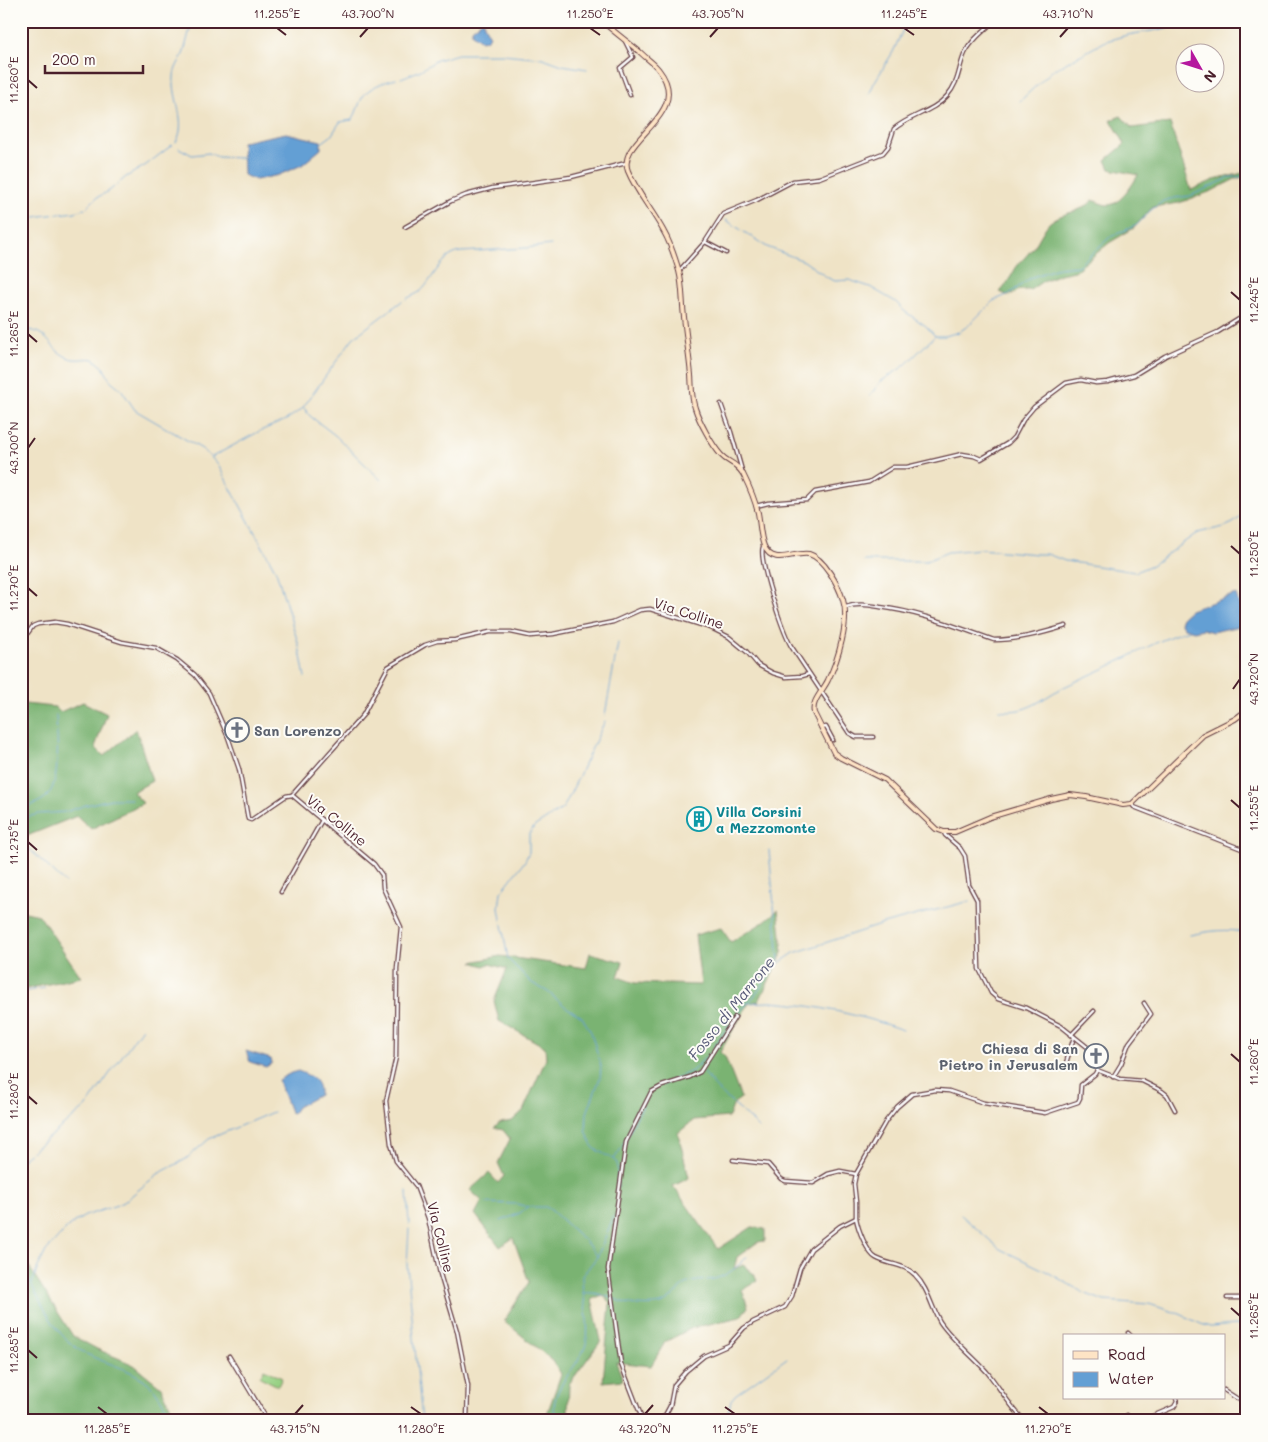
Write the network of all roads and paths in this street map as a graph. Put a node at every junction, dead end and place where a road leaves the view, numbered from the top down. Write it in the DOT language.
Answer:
graph roads {
  1 [pos="602,21"];
  2 [pos="994,21"];
  3 [pos="624,40"];
  4 [pos="630,95"];
  5 [pos="626,163"];
  6 [pos="405,227"];
  7 [pos="705,242"];
  8 [pos="726,253"];
  9 [pos="679,272"];
  10 [pos="1247,318"];
  11 [pos="721,404"];
  12 [pos="743,474"];
  13 [pos="756,506"];
  14 [pos="764,546"];
  15 [pos="846,607"];
  16 [pos="1066,626"];
  17 [pos="21,642"];
  18 [pos="809,674"];
  19 [pos="822,692"];
  20 [pos="1247,710"];
  21 [pos="821,728"];
  22 [pos="873,737"];
  23 [pos="833,740"];
  24 [pos="292,795"];
  25 [pos="1132,804"];
  26 [pos="322,820"];
  27 [pos="944,832"];
  28 [pos="1247,851"];
  29 [pos="281,892"];
  30 [pos="1144,1003"];
  31 [pos="1094,1011"];
  32 [pos="735,1017"];
  33 [pos="1073,1036"];
  34 [pos="1066,1063"];
  35 [pos="1097,1070"];
  36 [pos="1113,1077"];
  37 [pos="1175,1110"];
  38 [pos="733,1160"];
  39 [pos="856,1174"];
  40 [pos="856,1218"];
  41 [pos="1227,1298"];
  42 [pos="1247,1300"];
  43 [pos="229,1356"];
  44 [pos="1226,1391"];
  45 [pos="1176,1400"];
  46 [pos="1247,1405"];
  47 [pos="1127,1415"];
  48 [pos="268,1421"];
  49 [pos="467,1421"];
  50 [pos="643,1421"];
  51 [pos="662,1421"];
  52 [pos="1025,1421"];
  53 [pos="1129,1421"];
  54 [pos="1141,1421"];
  1 -- 3 [label="main road"];
  2 -- 7 [label="street"];
  3 -- 4 [label="street"];
  3 -- 5 [label="main road"];
  5 -- 6 [label="street"];
  5 -- 9 [label="main road"];
  7 -- 8 [label="street"];
  7 -- 9 [label="street"];
  9 -- 12 [label="main road"];
  10 -- 13 [label="street"];
  11 -- 12 [label="street"];
  12 -- 13 [label="main road"];
  13 -- 14 [label="main road"];
  14 -- 15 [label="main road"];
  14 -- 18 [label="street"];
  15 -- 16 [label="street"];
  15 -- 19 [label="main road"];
  17 -- 24 [label="street"];
  18 -- 19 [label="street"];
  18 -- 24 [label="street, Via Colline"];
  19 -- 21 [label="main road"];
  19 -- 22 [label="street"];
  20 -- 25 [label="main road"];
  21 -- 23 [label="street"];
  21 -- 27 [label="main road"];
  24 -- 26 [label="street, Via Colline"];
  25 -- 27 [label="main road"];
  25 -- 28 [label="street"];
  26 -- 29 [label="street"];
  26 -- 49 [label="street, Via Colline"];
  27 -- 33 [label="street"];
  30 -- 36 [label="street"];
  31 -- 33 [label="street"];
  32 -- 50 [label="street"];
  33 -- 34 [label="street"];
  33 -- 35 [label="street"];
  35 -- 36 [label="street"];
  35 -- 39 [label="street"];
  36 -- 37 [label="street"];
  38 -- 39 [label="street"];
  39 -- 40 [label="street"];
  40 -- 51 [label="street"];
  40 -- 52 [label="street"];
  41 -- 42 [label="street"];
  43 -- 48 [label="street"];
  44 -- 46 [label="street"];
  45 -- 54 [label="street"];
  47 -- 53 [label="street"];
}
